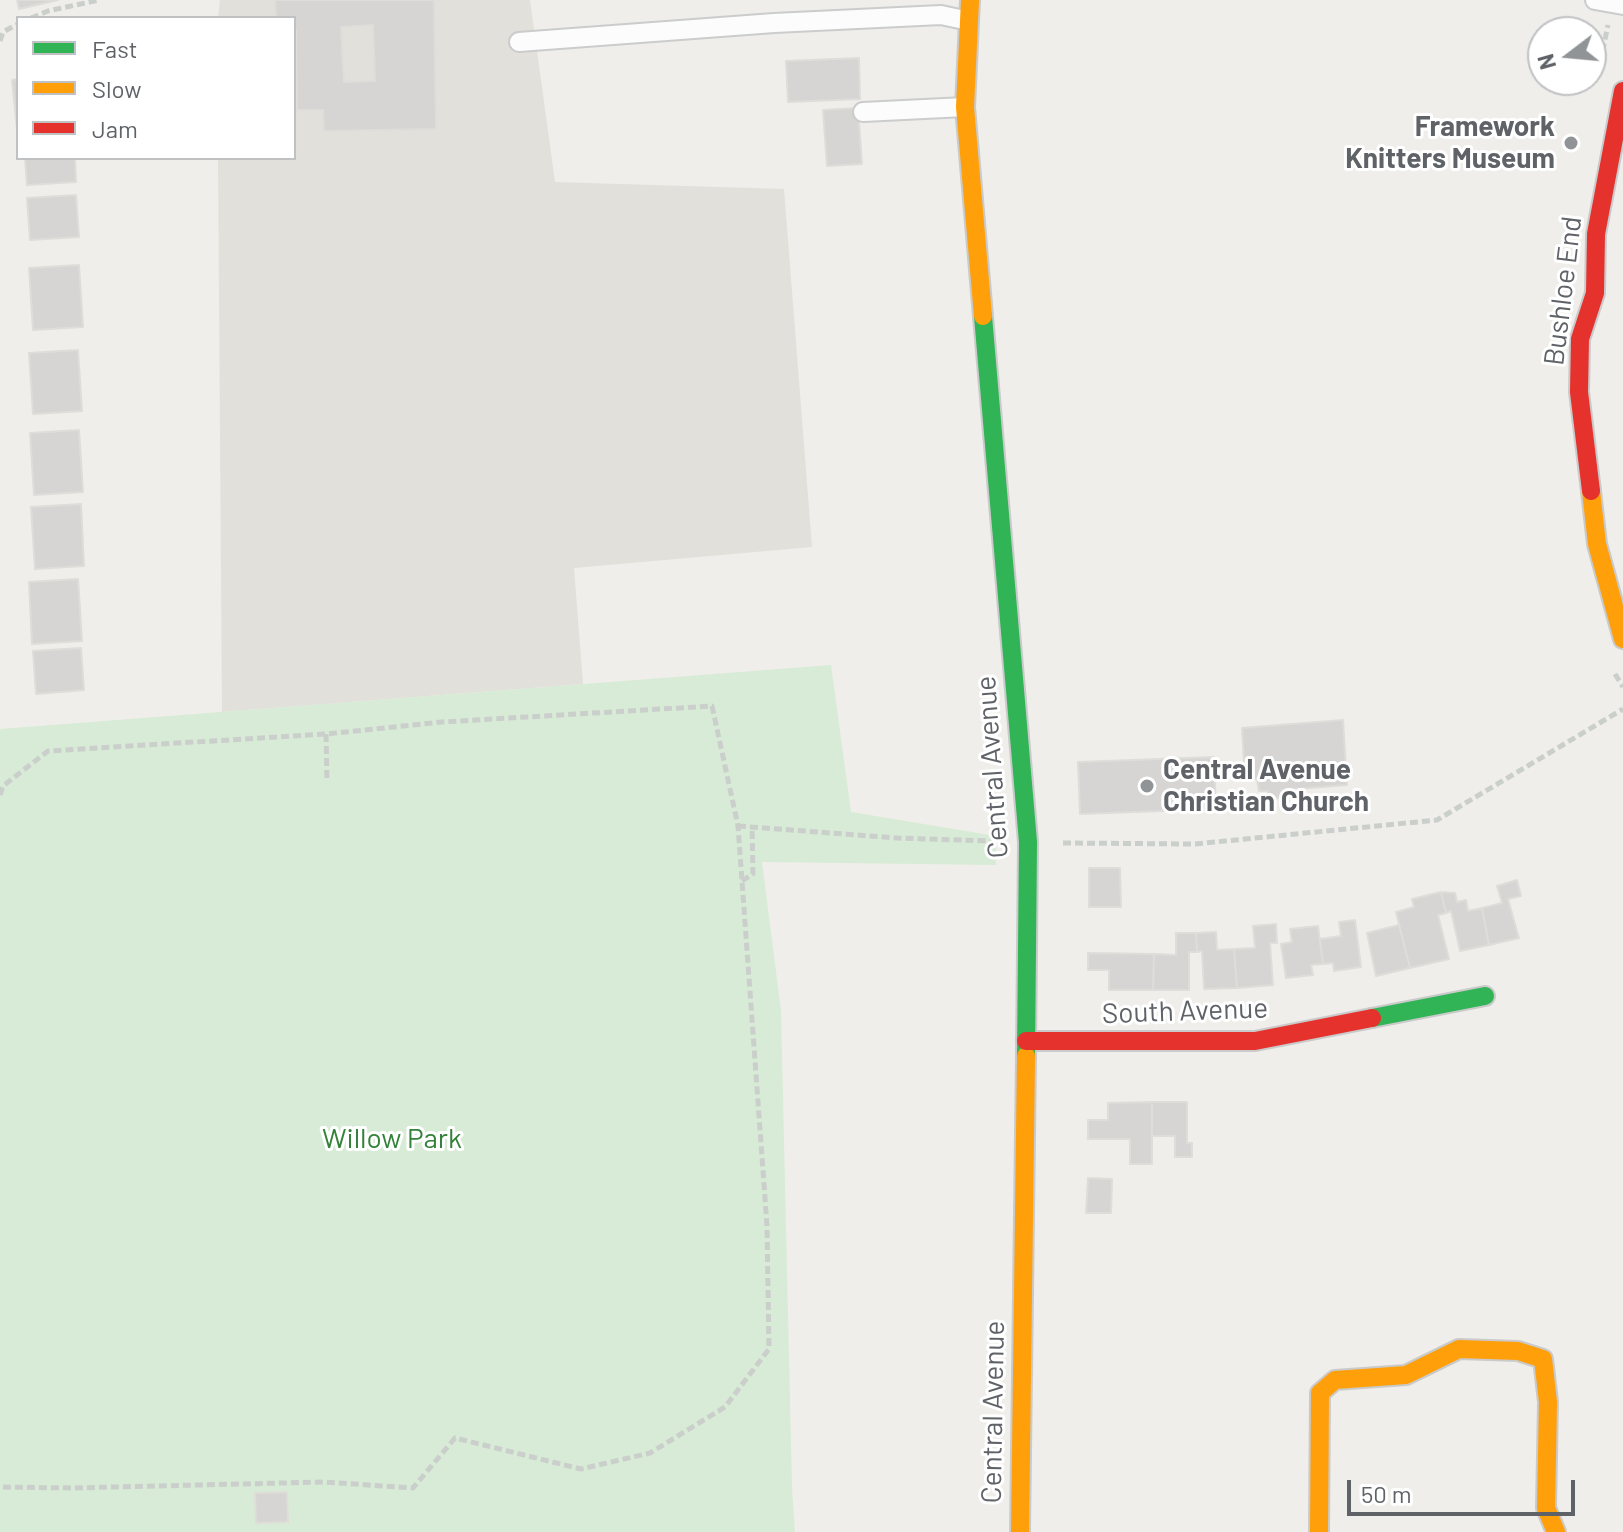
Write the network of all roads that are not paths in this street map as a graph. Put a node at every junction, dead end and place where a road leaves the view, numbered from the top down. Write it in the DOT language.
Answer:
graph roads {
  1 [pos="970,0"];
  2 [pos="1595,0"];
  3 [pos="1623,5"];
  4 [pos="969,21"];
  5 [pos="519,42"];
  6 [pos="1623,91"];
  7 [pos="965,107"];
  8 [pos="863,112"];
  9 [pos="1623,639"];
  10 [pos="1485,996"];
  11 [pos="1026,1041"];
  12 [pos="1020,1532"];
  13 [pos="1319,1532"];
  14 [pos="1556,1532"];
  1 -- 4 [label="street, Central Avenue"];
  2 -- 3 [label="lane"];
  4 -- 5 [label="lane"];
  4 -- 7 [label="street, Central Avenue"];
  6 -- 9 [label="street, Bushloe End"];
  7 -- 8 [label="lane"];
  7 -- 11 [label="street, Central Avenue"];
  10 -- 11 [label="street, South Avenue"];
  11 -- 12 [label="street, Central Avenue"];
  13 -- 14 [label="street"];
}
